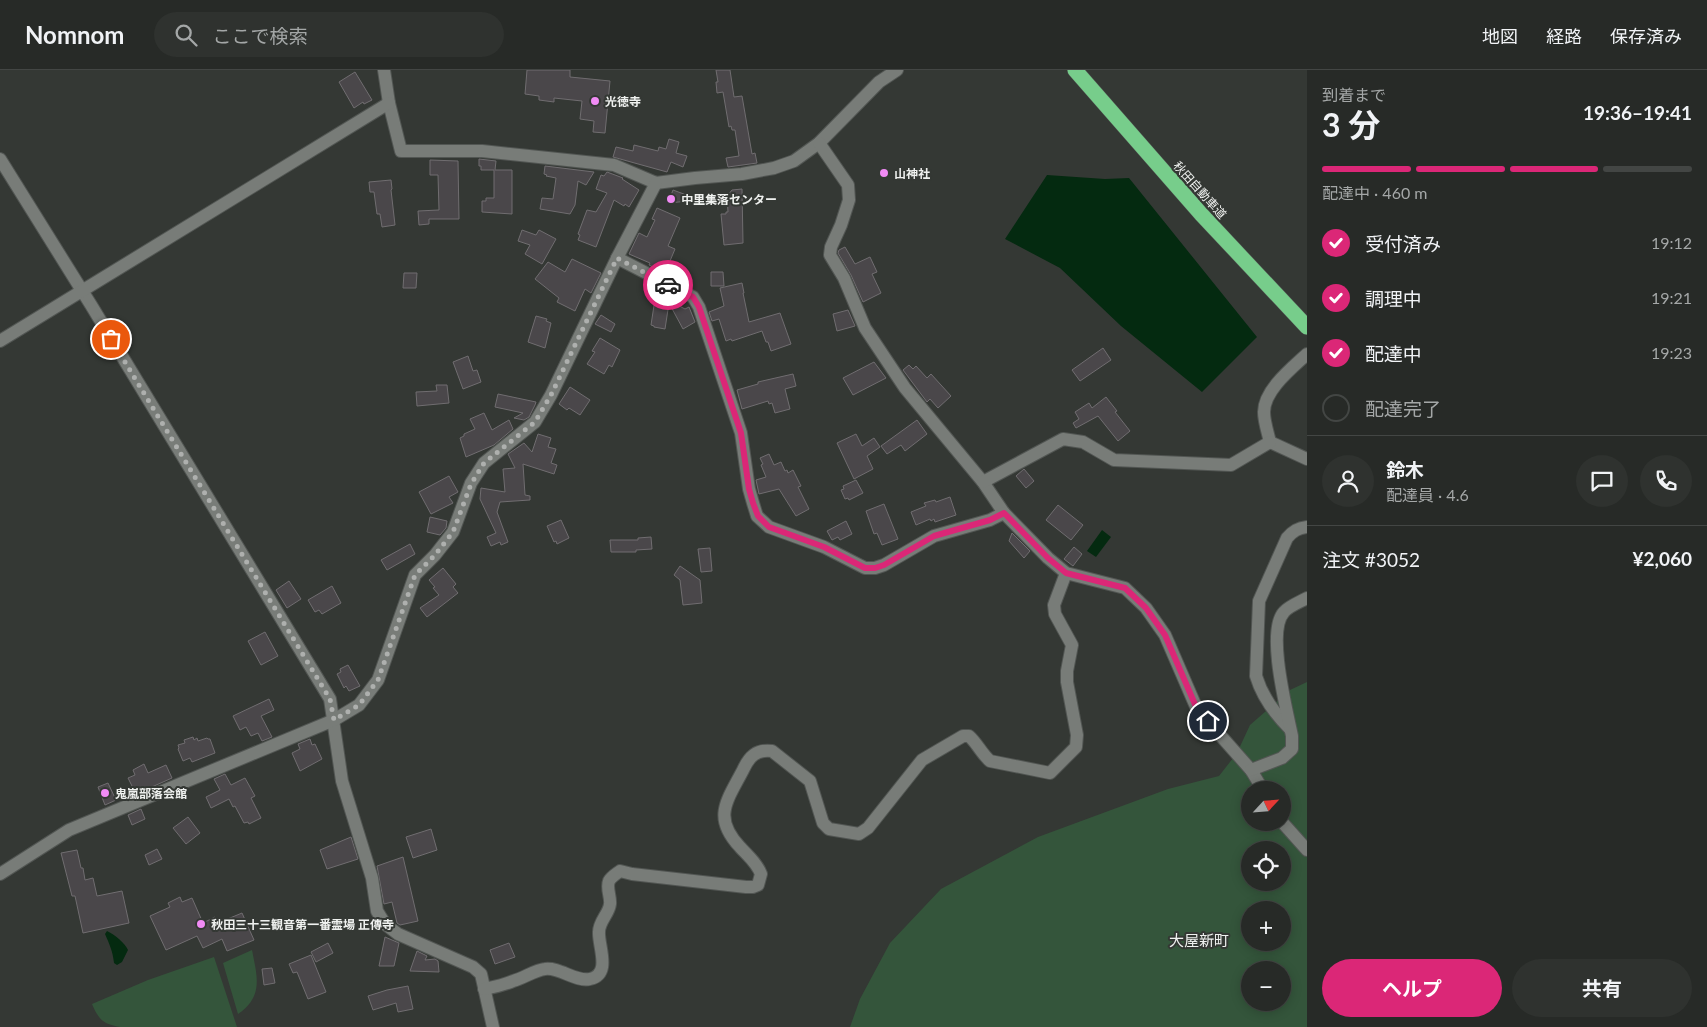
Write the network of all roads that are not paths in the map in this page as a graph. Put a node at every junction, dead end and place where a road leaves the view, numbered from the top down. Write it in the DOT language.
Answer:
graph roads {
  1 [pos="384,70"];
  2 [pos="897,70"];
  3 [pos="1075,70"];
  4 [pos="389,103"];
  5 [pos="819,143"];
  6 [pos="0,159"];
  7 [pos="656,182"];
  8 [pos="617,258"];
  9 [pos="82,291"];
  10 [pos="1307,327"];
  11 [pos="0,341"];
  12 [pos="1307,354"];
  13 [pos="1270,442"];
  14 [pos="1307,459"];
  15 [pos="983,482"];
  16 [pos="1004,513"];
  17 [pos="1307,527"];
  18 [pos="1066,573"];
  19 [pos="1307,598"];
  20 [pos="334,720"];
  21 [pos="1290,729"];
  22 [pos="1251,770"];
  23 [pos="1258,781"];
  24 [pos="1290,831"];
  25 [pos="1307,850"];
  26 [pos="0,874"];
  27 [pos="484,989"];
  28 [pos="493,1027"];
  1 -- 4 [label="street"];
  2 -- 5 [label="street"];
  3 -- 10 [label="highway, 秋田自動車道"];
  4 -- 7 [label="street"];
  4 -- 9 [label="street"];
  5 -- 7 [label="street"];
  5 -- 15 [label="street"];
  6 -- 9 [label="street"];
  7 -- 8 [label="street"];
  8 -- 16 [label="street"];
  8 -- 20 [label="street"];
  9 -- 11 [label="street"];
  9 -- 20 [label="street"];
  12 -- 13 [label="street"];
  13 -- 14 [label="street"];
  13 -- 15 [label="street"];
  15 -- 16 [label="street"];
  16 -- 18 [label="street"];
  17 -- 21 [label="street"];
  18 -- 22 [label="street"];
  18 -- 27 [label="street"];
  19 -- 21 [label="street"];
  20 -- 26 [label="street"];
  20 -- 27 [label="street"];
  21 -- 22 [label="street"];
  22 -- 23 [label="street"];
  24 -- 25 [label="street"];
  27 -- 28 [label="street"];
}
